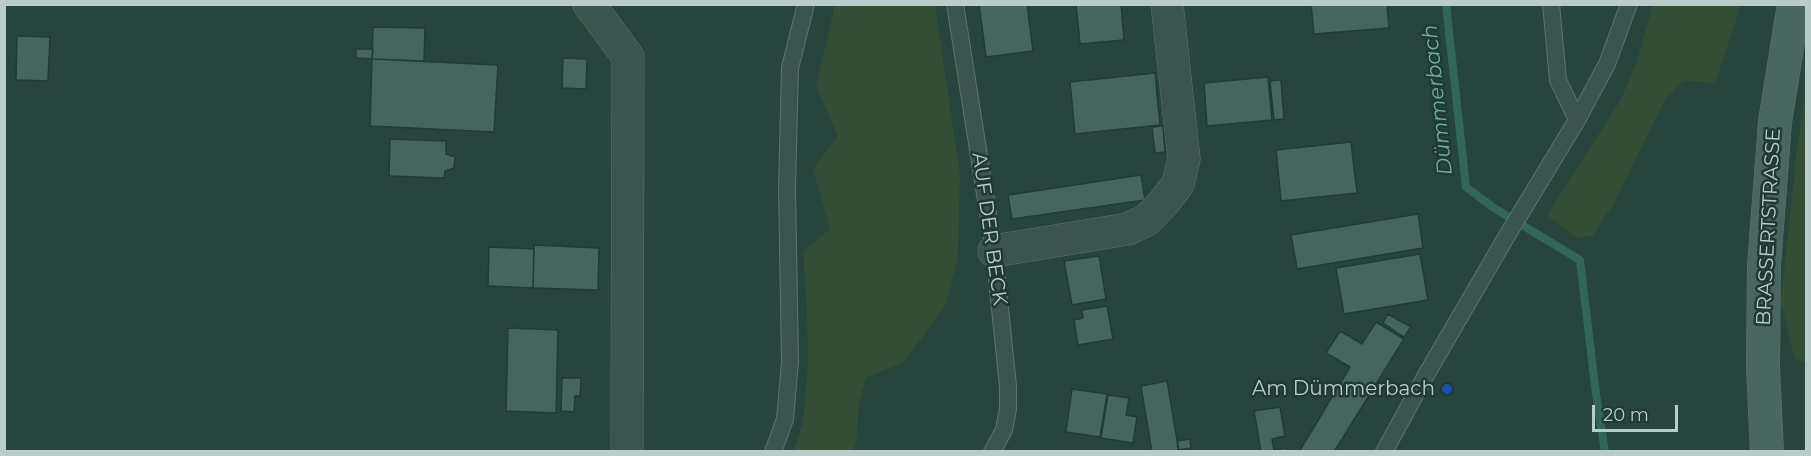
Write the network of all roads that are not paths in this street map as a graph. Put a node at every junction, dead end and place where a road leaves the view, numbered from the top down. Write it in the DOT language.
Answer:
graph roads {
  1 [pos="589,4"];
  2 [pos="806,4"];
  3 [pos="955,4"];
  4 [pos="1167,4"];
  5 [pos="1551,4"];
  6 [pos="1629,4"];
  7 [pos="1794,4"];
  8 [pos="1577,120"];
  9 [pos="993,251"];
  10 [pos="627,452"];
  11 [pos="773,452"];
  12 [pos="992,452"];
  13 [pos="1384,452"];
  14 [pos="1767,452"];
  1 -- 10 [label="street"];
  2 -- 11 [label="lane"];
  3 -- 9 [label="lane, AUF DER BECK"];
  4 -- 9 [label="street"];
  5 -- 8 [label="lane"];
  6 -- 8 [label="lane"];
  7 -- 14 [label="main road, BRASSERTSTRASSE"];
  8 -- 13 [label="lane"];
  9 -- 12 [label="lane, AUF DER BECK"];
}
